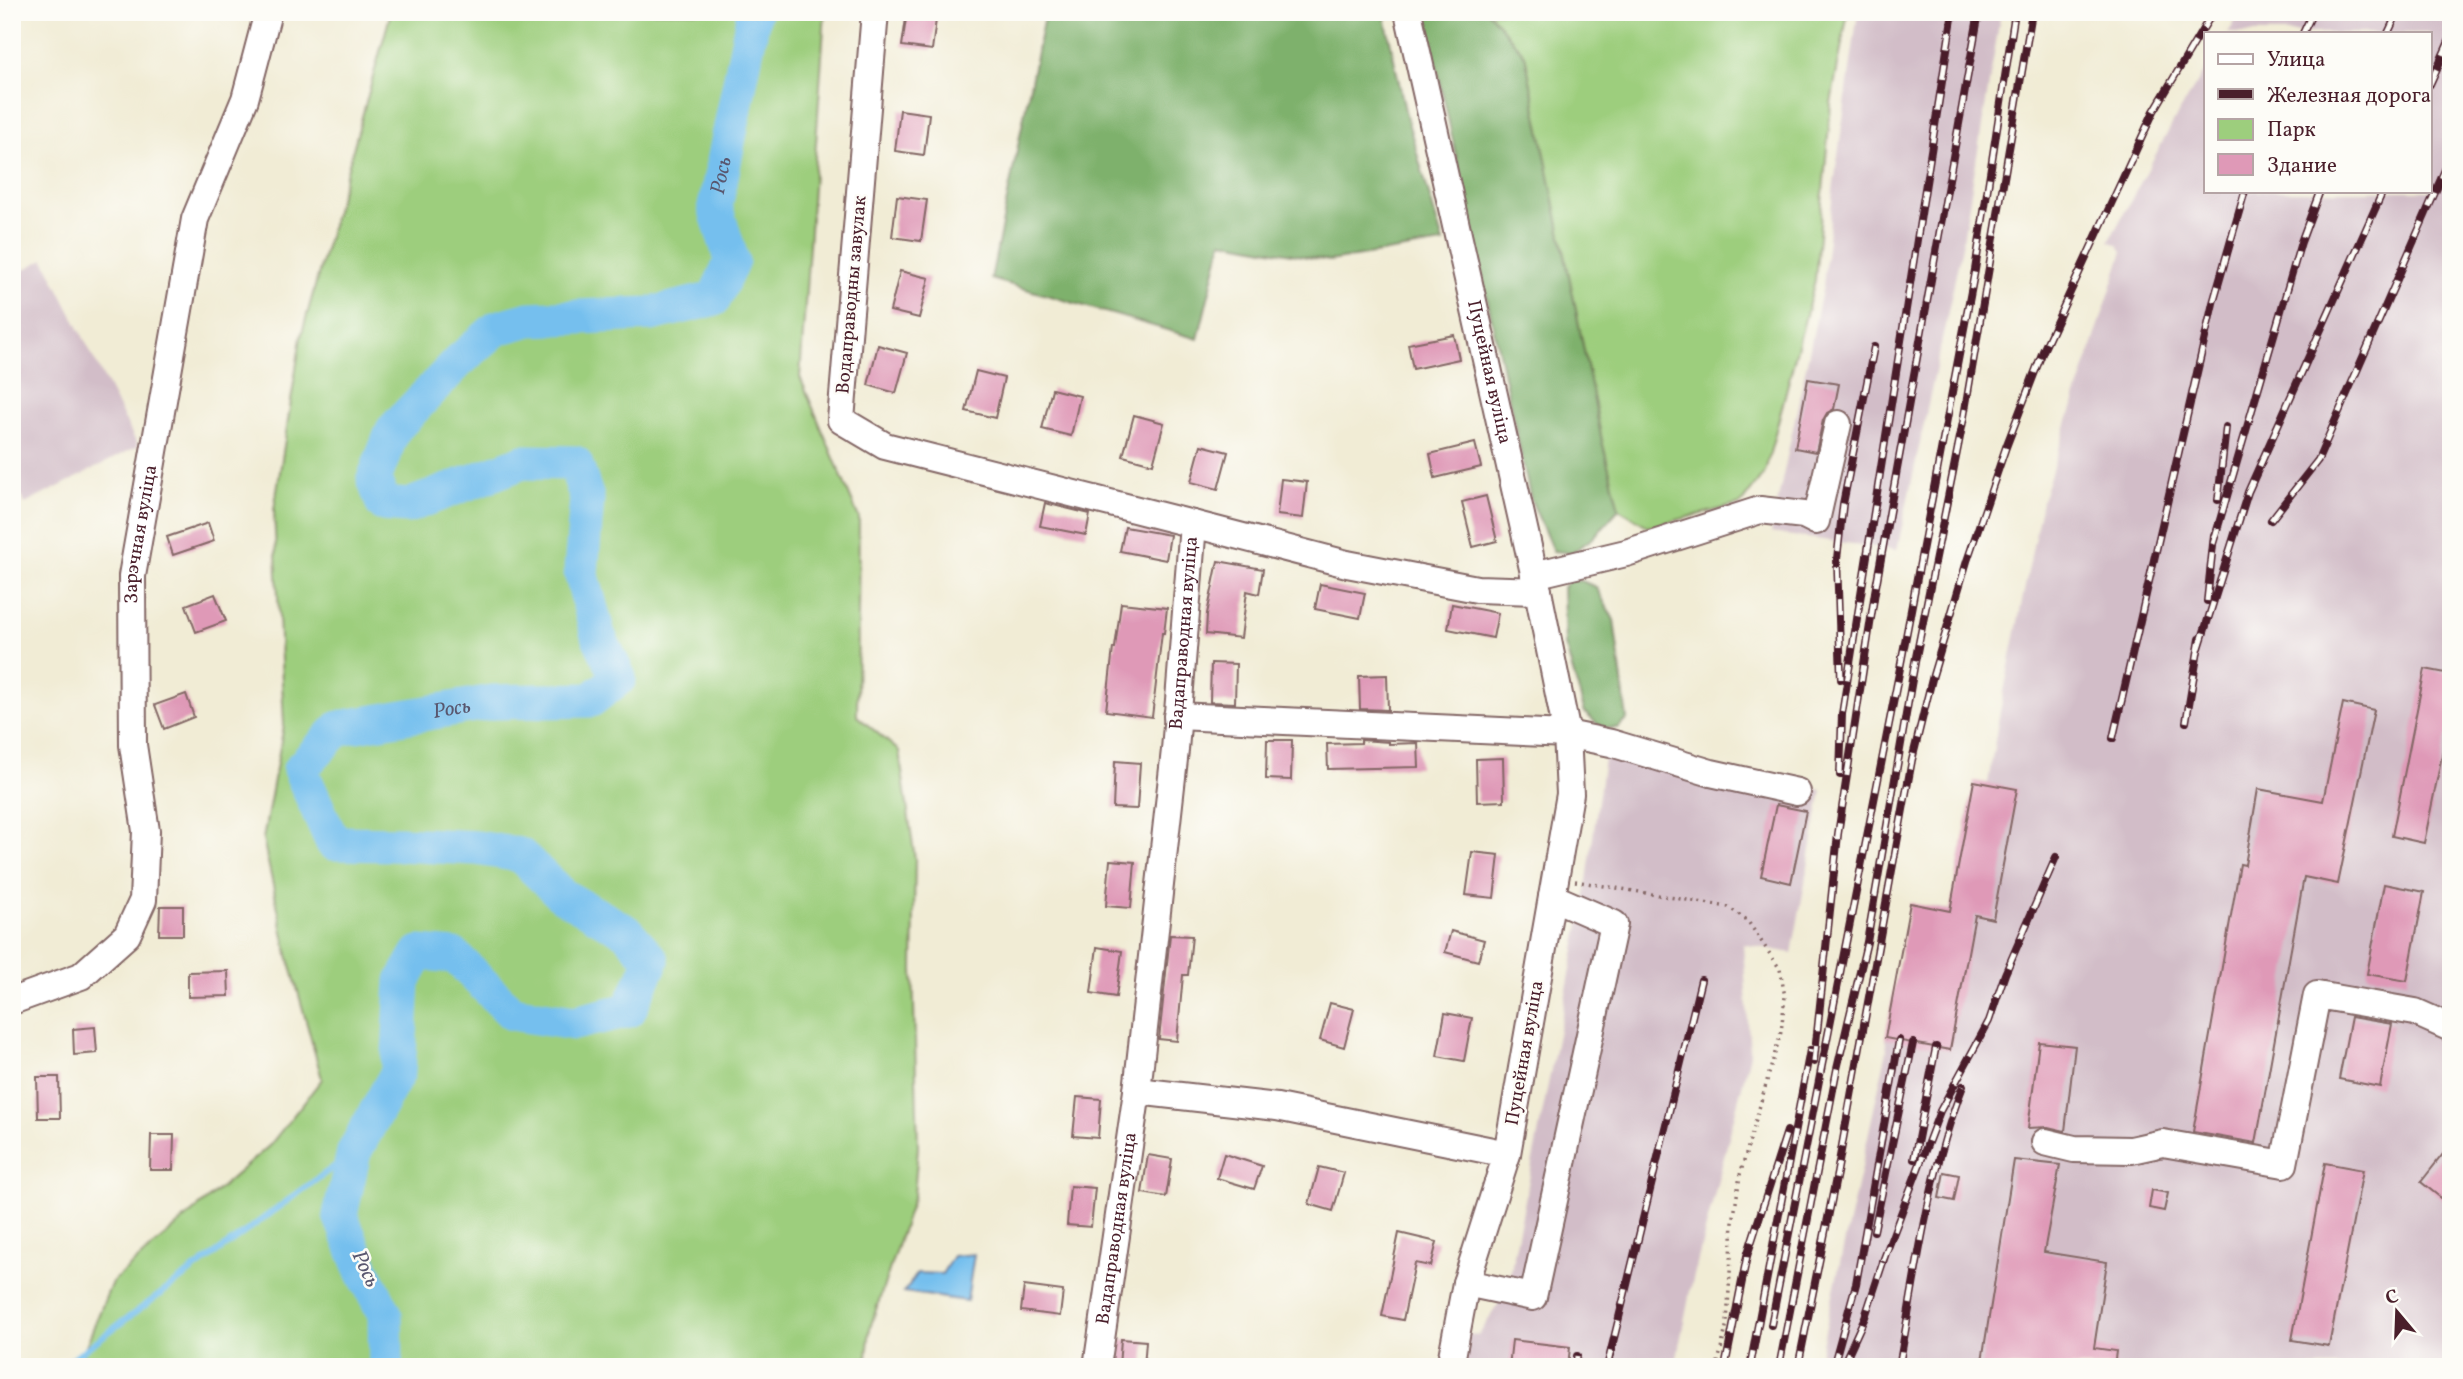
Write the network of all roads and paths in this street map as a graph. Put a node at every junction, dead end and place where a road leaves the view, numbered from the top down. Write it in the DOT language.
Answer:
graph roads {
  1 [pos="268,12"];
  2 [pos="875,12"];
  3 [pos="1408,12"];
  4 [pos="1838,424"];
  5 [pos="1193,524"];
  6 [pos="1536,583"];
  7 [pos="1177,716"];
  8 [pos="1567,734"];
  9 [pos="1797,792"];
  10 [pos="1554,887"];
  11 [pos="12,1001"];
  12 [pos="2451,1028"];
  13 [pos="1137,1091"];
  14 [pos="2045,1142"];
  15 [pos="1507,1154"];
  16 [pos="1466,1283"];
  17 [pos="1097,1367"];
  18 [pos="1450,1367"];
  19 [pos="1717,1367"];
  1 -- 11 [label="street, Зарэчная вуліца"];
  2 -- 5 [label="street, Водаправодны завулак"];
  3 -- 6 [label="street, Пуцейная вуліца"];
  4 -- 6 [label="street, Вадаправодная вуліца"];
  5 -- 6 [label="street, Вадаправодная вуліца"];
  5 -- 7 [label="street, Вадаправодная вуліца"];
  6 -- 8 [label="street, Пуцейная вуліца"];
  7 -- 8 [label="street"];
  7 -- 13 [label="street, Вадаправодная вуліца"];
  8 -- 9 [label="street"];
  8 -- 10 [label="street, Пуцейная вуліца"];
  10 -- 15 [label="street, Пуцейная вуліца"];
  10 -- 16 [label="street"];
  10 -- 19 [label="path"];
  12 -- 14 [label="street"];
  13 -- 15 [label="street"];
  13 -- 17 [label="street, Вадаправодная вуліца"];
  15 -- 16 [label="street, Пуцейная вуліца"];
  16 -- 18 [label="street, Пуцейная вуліца"];
}
